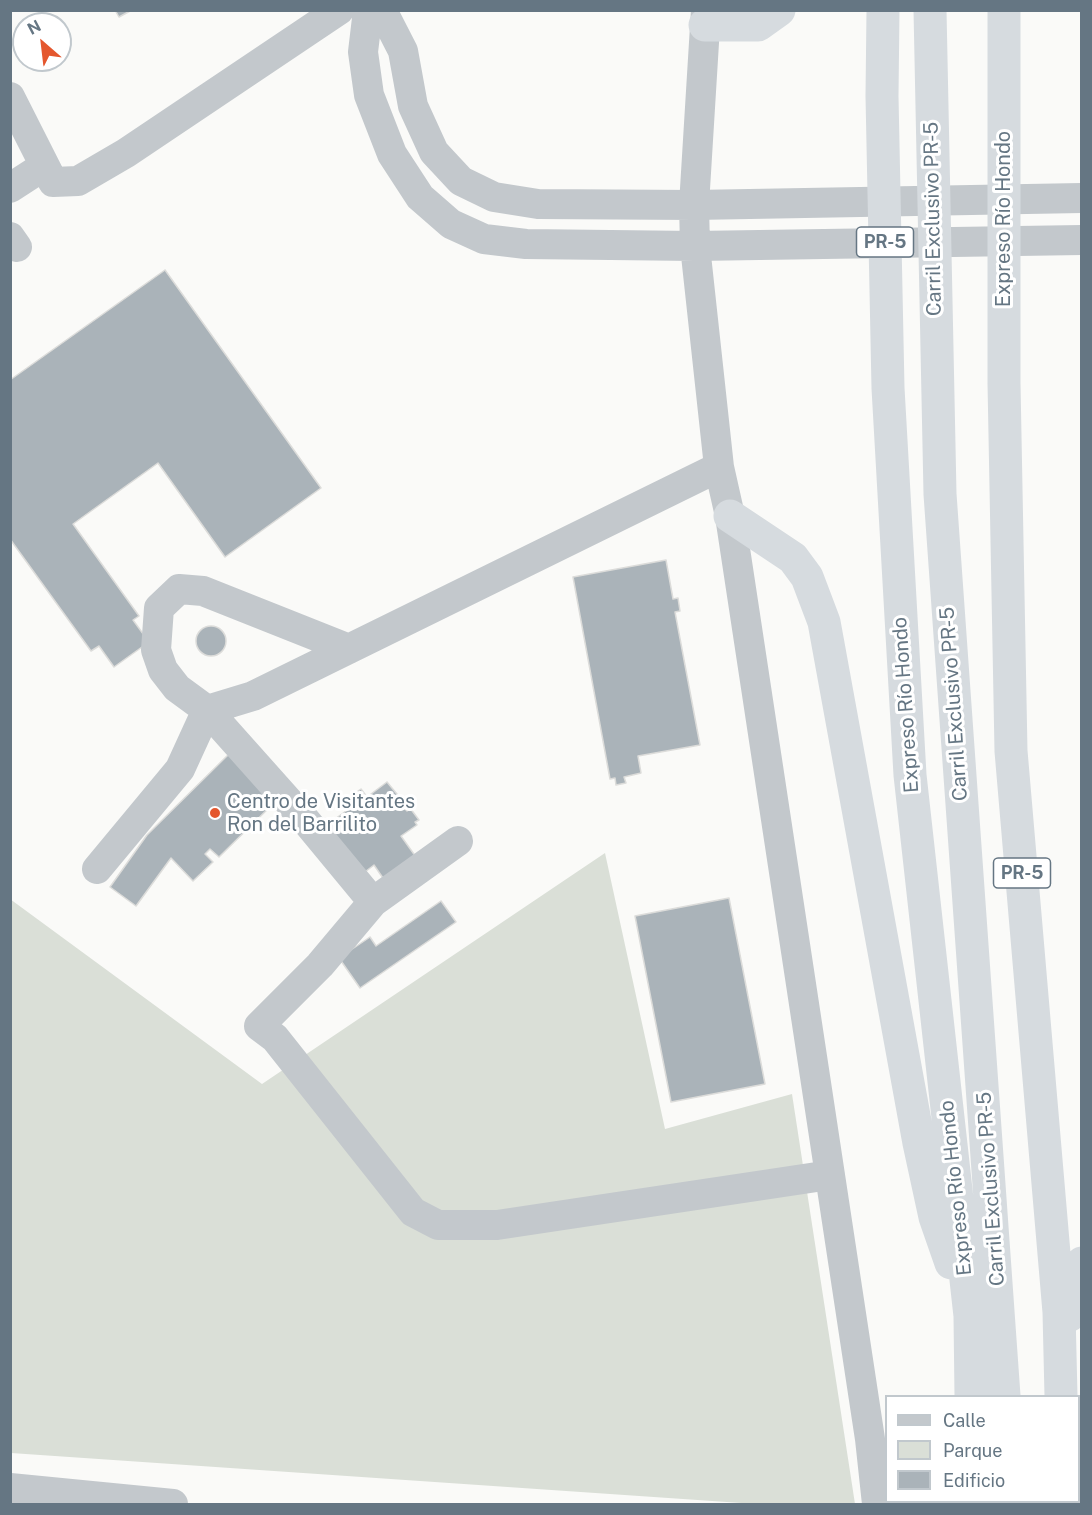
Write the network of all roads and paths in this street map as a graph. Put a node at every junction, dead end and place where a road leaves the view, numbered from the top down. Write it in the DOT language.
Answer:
graph roads {
  1 [pos="368,10"];
  2 [pos="382,10"];
  3 [pos="779,10"];
  4 [pos="883,10"];
  5 [pos="930,10"];
  6 [pos="1004,10"];
  7 [pos="325,15"];
  8 [pos="706,18"];
  9 [pos="10,97"];
  10 [pos="44,166"];
  11 [pos="10,188"];
  12 [pos="494,197"];
  13 [pos="1082,198"];
  14 [pos="567,204"];
  15 [pos="694,205"];
  16 [pos="484,239"];
  17 [pos="1082,240"];
  18 [pos="569,244"];
  19 [pos="694,246"];
  20 [pos="719,467"];
  21 [pos="730,516"];
  22 [pos="349,649"];
  23 [pos="207,710"];
  24 [pos="458,841"];
  25 [pos="97,869"];
  26 [pos="373,902"];
  27 [pos="830,1175"];
  28 [pos="1082,1263"];
  29 [pos="970,1316"];
  30 [pos="1060,1361"];
  31 [pos="971,1395"];
  32 [pos="1004,1395"];
  33 [pos="1061,1395"];
  34 [pos="10,1488"];
  35 [pos="173,1504"];
  36 [pos="877,1504"];
  1 -- 16 [label="street"];
  2 -- 12 [label="street"];
  3 -- 8 [label="highway"];
  4 -- 29 [label="highway, Expreso Río Hondo / PR-5"];
  5 -- 32 [label="highway, Carril Exclusivo PR-5"];
  6 -- 30 [label="highway, Expreso Río Hondo / PR-5"];
  7 -- 10 [label="street"];
  8 -- 15 [label="street"];
  9 -- 10 [label="street"];
  10 -- 11 [label="street"];
  12 -- 14 [label="street"];
  12 -- 16 [label="street"];
  13 -- 15 [label="street"];
  14 -- 15 [label="street"];
  14 -- 18 [label="street"];
  15 -- 19 [label="street"];
  16 -- 18 [label="street"];
  17 -- 19 [label="street"];
  18 -- 19 [label="street"];
  19 -- 20 [label="street"];
  20 -- 21 [label="street"];
  20 -- 22 [label="street"];
  21 -- 27 [label="street"];
  21 -- 29 [label="highway"];
  22 -- 23 [label="street"];
  22 -- 23 [label="street"];
  23 -- 25 [label="street"];
  23 -- 26 [label="street"];
  24 -- 26 [label="street"];
  26 -- 27 [label="street"];
  27 -- 36 [label="street"];
  28 -- 30 [label="highway"];
  29 -- 31 [label="highway, Expreso Río Hondo / PR-5"];
  30 -- 33 [label="highway, Expreso Río Hondo / PR-5"];
  34 -- 35 [label="street"];
}
